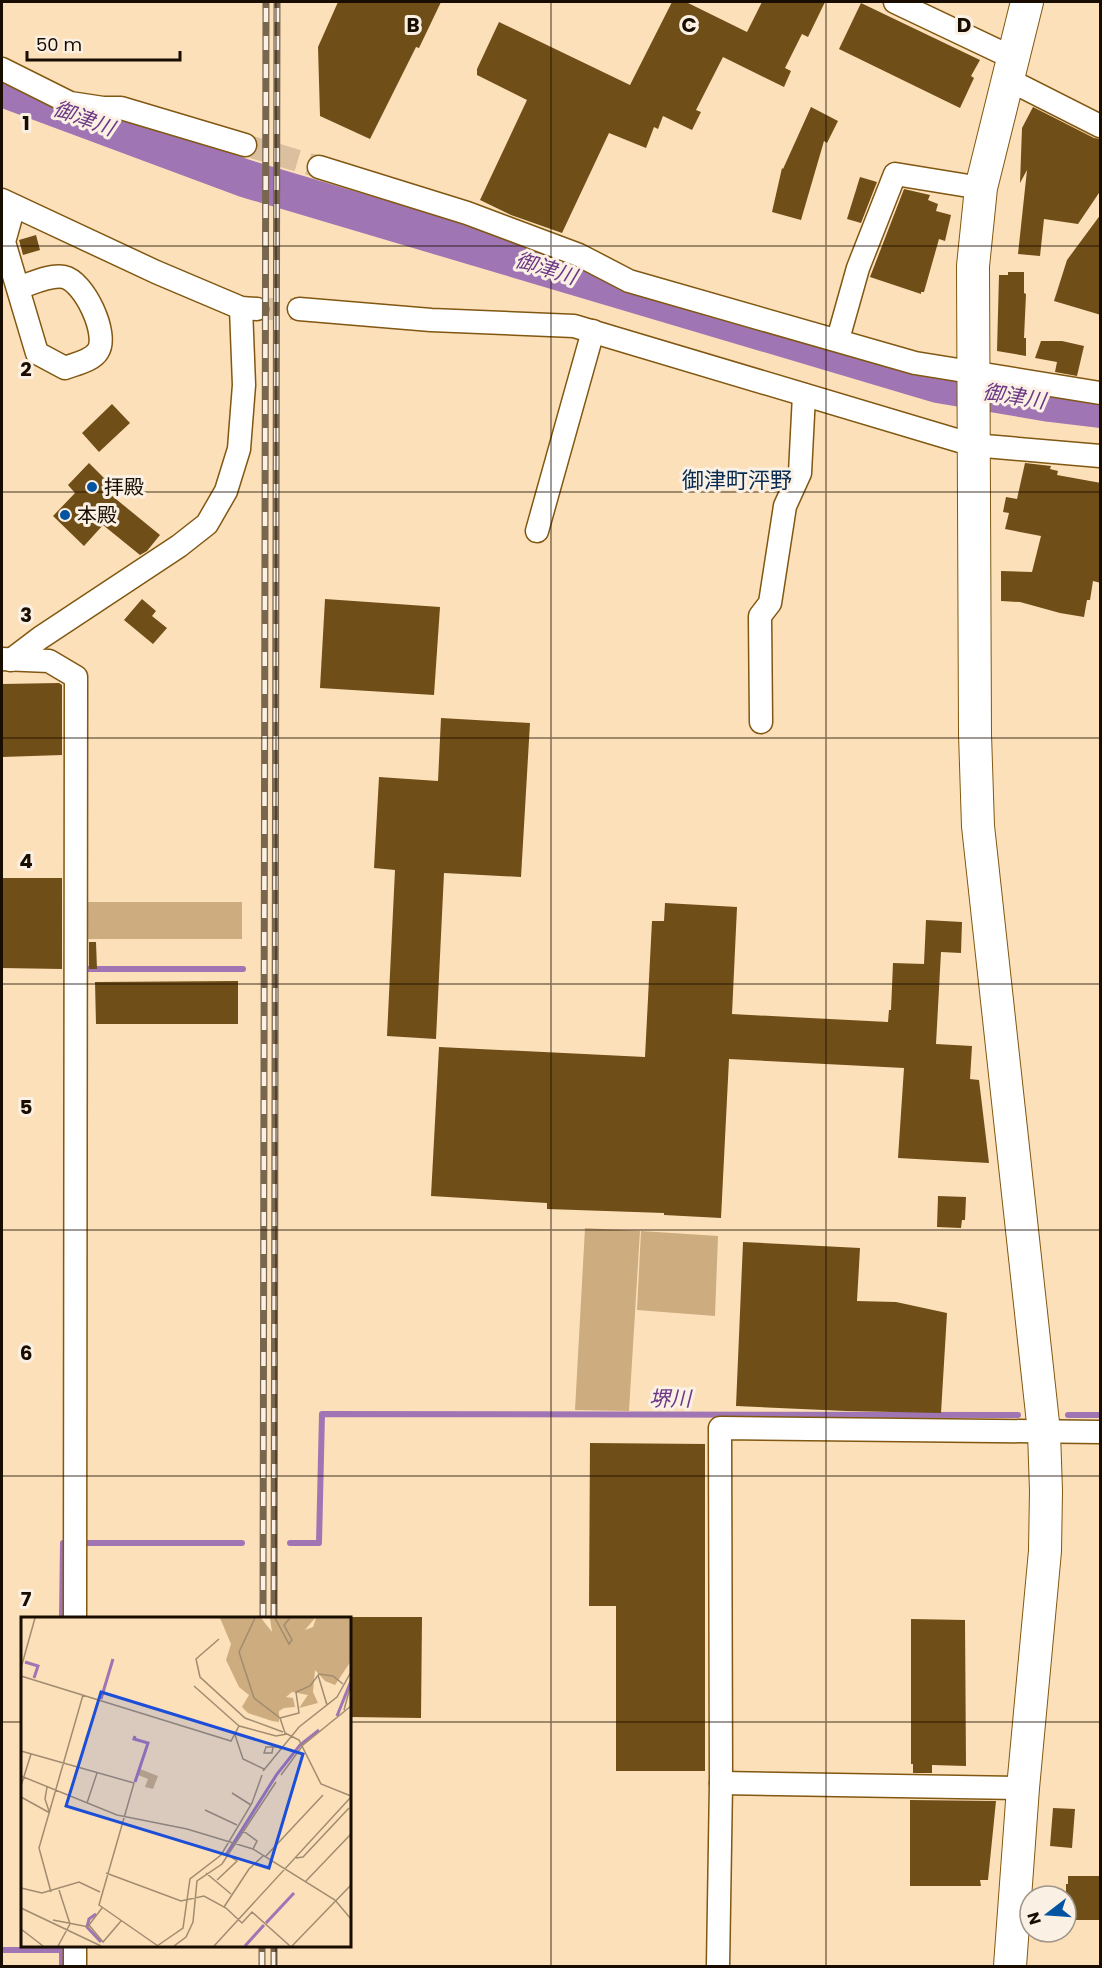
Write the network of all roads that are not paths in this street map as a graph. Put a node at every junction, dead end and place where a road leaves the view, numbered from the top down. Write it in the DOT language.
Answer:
graph roads {
  1 [pos="895,2"];
  2 [pos="1027,2"];
  3 [pos="2,69"];
  4 [pos="1010,69"];
  5 [pos="1101,126"];
  6 [pos="245,145"];
  7 [pos="320,167"];
  8 [pos="981,188"];
  9 [pos="8,203"];
  10 [pos="18,288"];
  11 [pos="299,309"];
  12 [pos="593,331"];
  13 [pos="838,339"];
  14 [pos="973,376"];
  15 [pos="1099,388"];
  16 [pos="804,395"];
  17 [pos="973,442"];
  18 [pos="1101,456"];
  19 [pos="537,531"];
  20 [pos="6,659"];
  21 [pos="761,722"];
  22 [pos="1044,1432"];
  23 [pos="1101,1432"];
  24 [pos="75,1617"];
  25 [pos="720,1783"];
  26 [pos="1023,1788"];
  27 [pos="75,1947"];
  28 [pos="75,1966"];
  29 [pos="718,1966"];
  30 [pos="1010,1966"];
  1 -- 4 [label="street"];
  2 -- 4 [label="street"];
  3 -- 6 [label="street"];
  4 -- 5 [label="street"];
  4 -- 8 [label="street"];
  7 -- 13 [label="street"];
  8 -- 13 [label="street"];
  8 -- 14 [label="street"];
  9 -- 10 [label="street"];
  9 -- 20 [label="street"];
  11 -- 12 [label="street"];
  12 -- 16 [label="street"];
  12 -- 19 [label="street"];
  13 -- 14 [label="street"];
  14 -- 15 [label="street"];
  14 -- 17 [label="street"];
  16 -- 17 [label="street"];
  16 -- 21 [label="street"];
  17 -- 18 [label="street"];
  17 -- 22 [label="street"];
  20 -- 24 [label="street"];
  22 -- 23 [label="street"];
  22 -- 25 [label="street"];
  22 -- 26 [label="street"];
  25 -- 26 [label="street"];
  25 -- 29 [label="street"];
  26 -- 30 [label="street"];
  27 -- 28 [label="street"];
}
